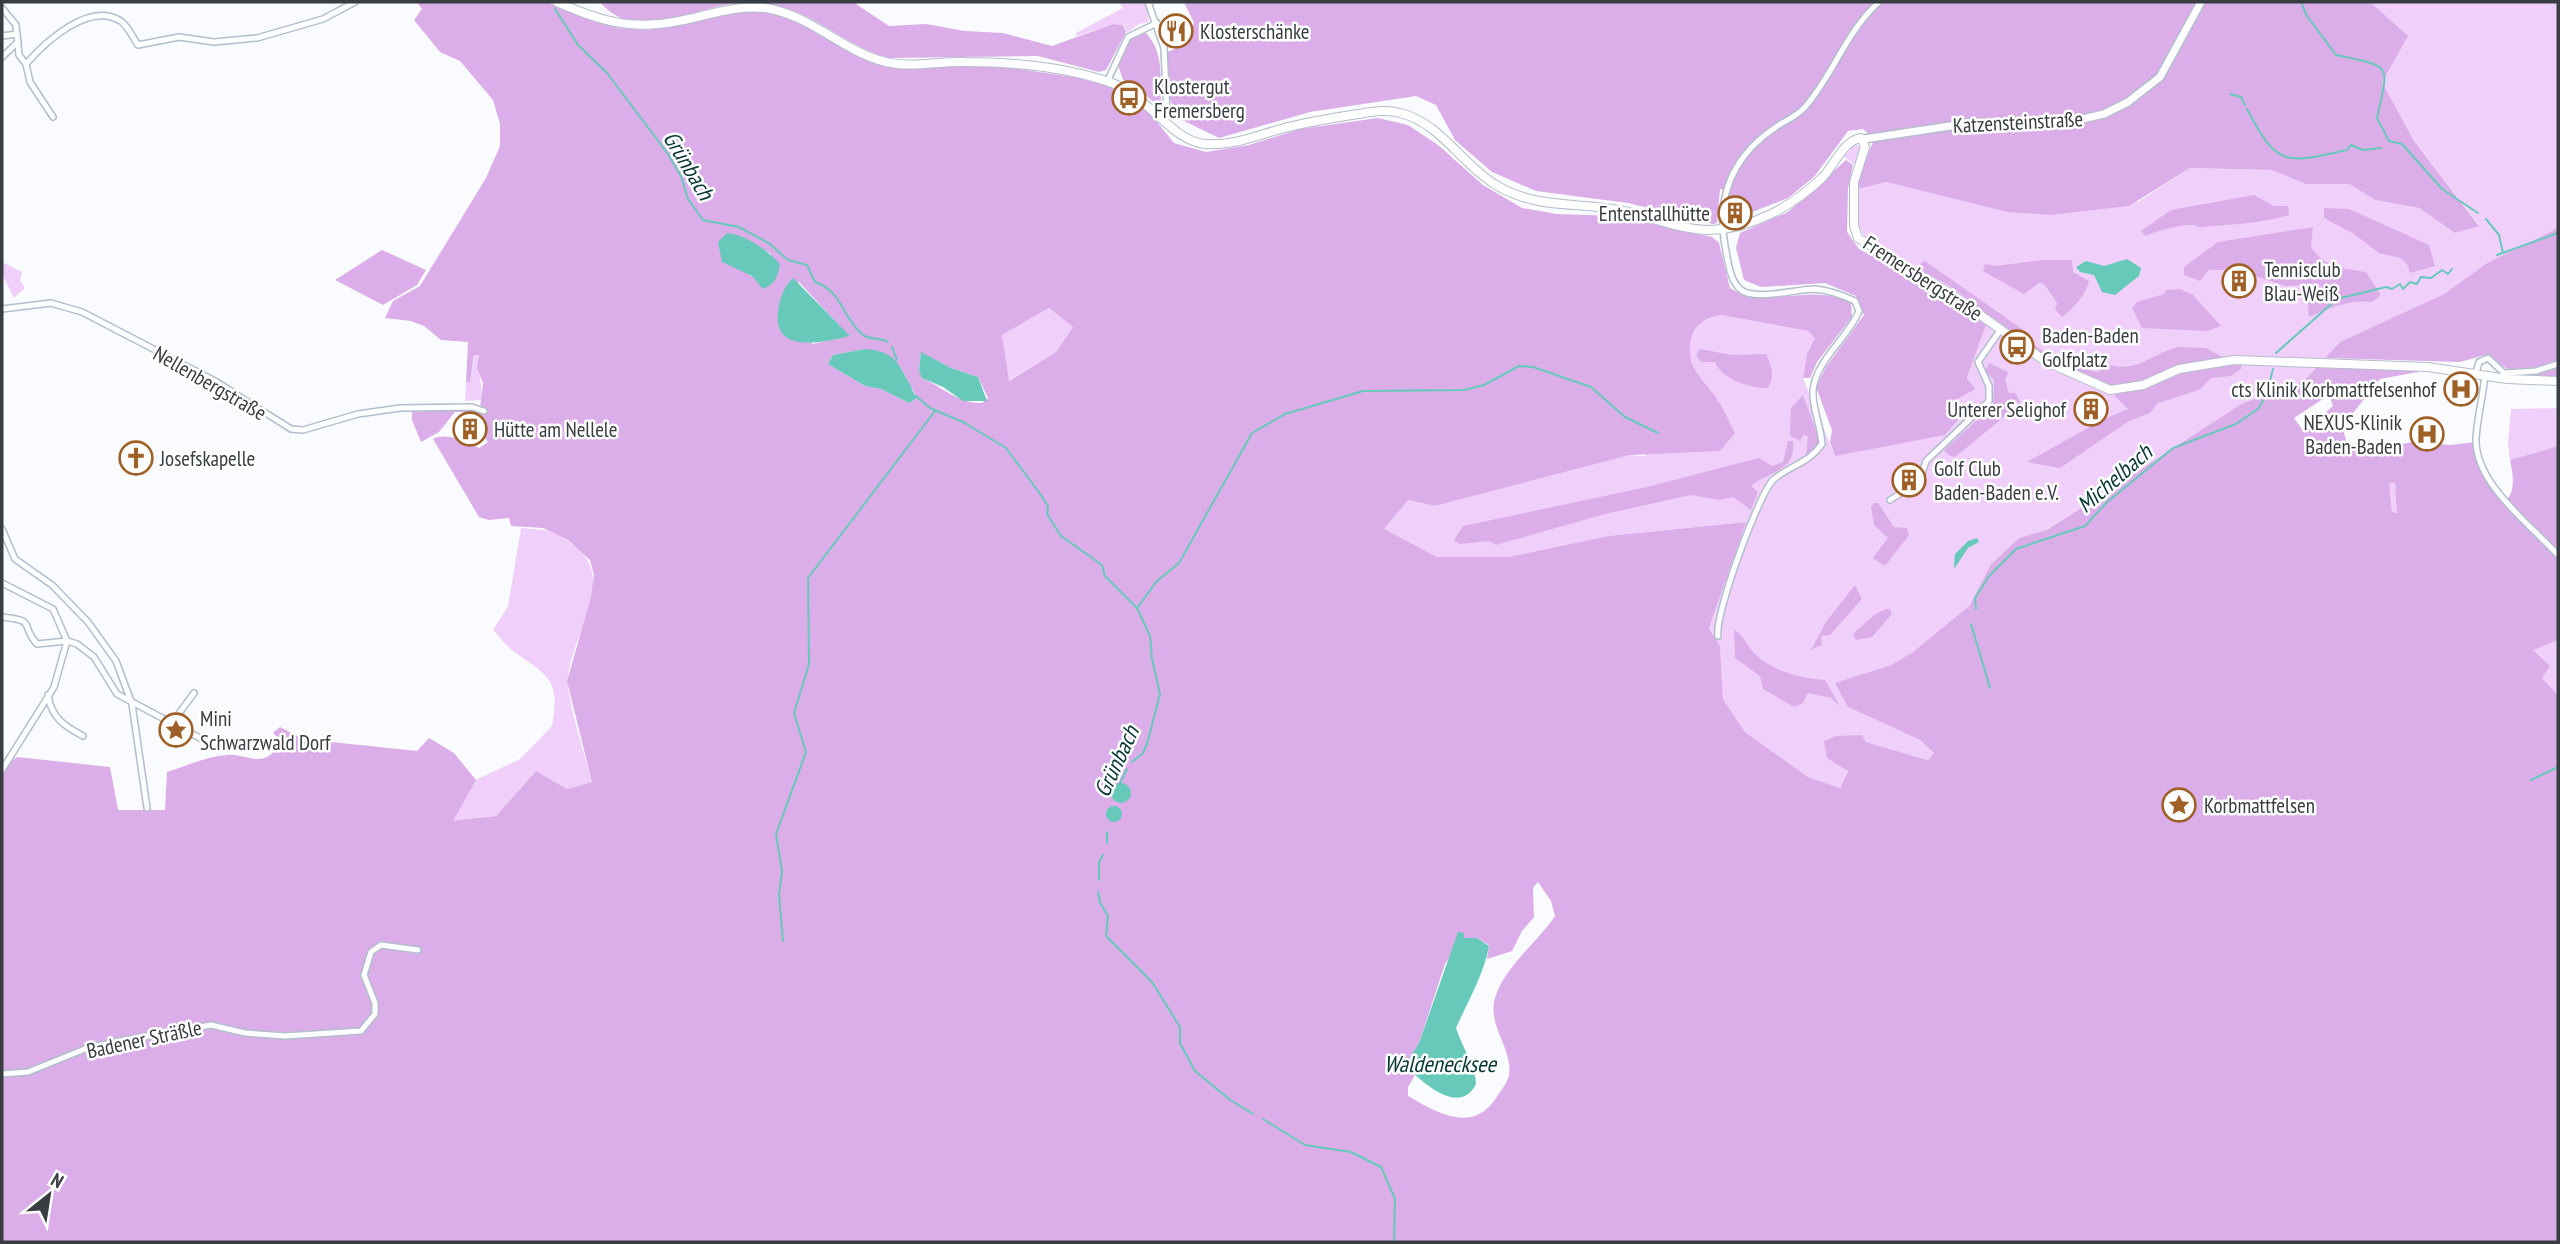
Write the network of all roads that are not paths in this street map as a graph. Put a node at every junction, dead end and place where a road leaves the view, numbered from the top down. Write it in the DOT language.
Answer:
graph roads {
  1 [pos="355,2"];
  2 [pos="557,2"];
  3 [pos="1148,2"];
  4 [pos="1879,2"];
  5 [pos="2202,2"];
  6 [pos="2,8"];
  7 [pos="1157,23"];
  8 [pos="17,34"];
  9 [pos="2,36"];
  10 [pos="18,42"];
  11 [pos="2,57"];
  12 [pos="26,64"];
  13 [pos="1107,82"];
  14 [pos="54,117"];
  15 [pos="1164,121"];
  16 [pos="1864,139"];
  17 [pos="1724,229"];
  18 [pos="2,309"];
  19 [pos="2001,329"];
  20 [pos="2558,364"];
  21 [pos="2480,374"];
  22 [pos="2507,376"];
  23 [pos="2558,381"];
  24 [pos="484,411"];
  25 [pos="1890,500"];
  26 [pos="2,529"];
  27 [pos="2558,555"];
  28 [pos="2,583"];
  29 [pos="2,617"];
  30 [pos="1718,636"];
  31 [pos="67,641"];
  32 [pos="194,693"];
  33 [pos="48,695"];
  34 [pos="132,704"];
  35 [pos="172,723"];
  36 [pos="83,736"];
  37 [pos="213,746"];
  38 [pos="2,770"];
  39 [pos="147,808"];
  40 [pos="418,950"];
  41 [pos="2,1074"];
  1 -- 12 [label="street"];
  2 -- 13 [label="main road"];
  3 -- 7 [label="street"];
  4 -- 17 [label="street"];
  5 -- 16 [label="street, Katzensteinstraße"];
  6 -- 8 [label="street"];
  7 -- 13 [label="street"];
  7 -- 15 [label="street"];
  8 -- 9 [label="street"];
  8 -- 10 [label="street"];
  10 -- 11 [label="street"];
  10 -- 12 [label="street"];
  12 -- 14 [label="street"];
  13 -- 15 [label="main road"];
  15 -- 17 [label="main road"];
  16 -- 17 [label="main road"];
  16 -- 19 [label="main road, Fremersbergstraße"];
  17 -- 30 [label="street"];
  18 -- 24 [label="street, Nellenbergstraße"];
  19 -- 21 [label="main road, Fremersbergstraße"];
  19 -- 25 [label="street, Fremersbergstraße"];
  20 -- 22 [label="street"];
  21 -- 22 [label="main road, Fremersbergstraße"];
  21 -- 22 [label="street"];
  21 -- 27 [label="street"];
  22 -- 23 [label="main road, Fremersbergstraße"];
  26 -- 34 [label="street"];
  28 -- 31 [label="street"];
  29 -- 31 [label="street"];
  31 -- 33 [label="street"];
  31 -- 34 [label="street"];
  32 -- 35 [label="street"];
  33 -- 36 [label="street"];
  33 -- 38 [label="street"];
  34 -- 35 [label="street"];
  34 -- 39 [label="street"];
  35 -- 37 [label="street"];
  40 -- 41 [label="street, Badener Sträßle"];
}
